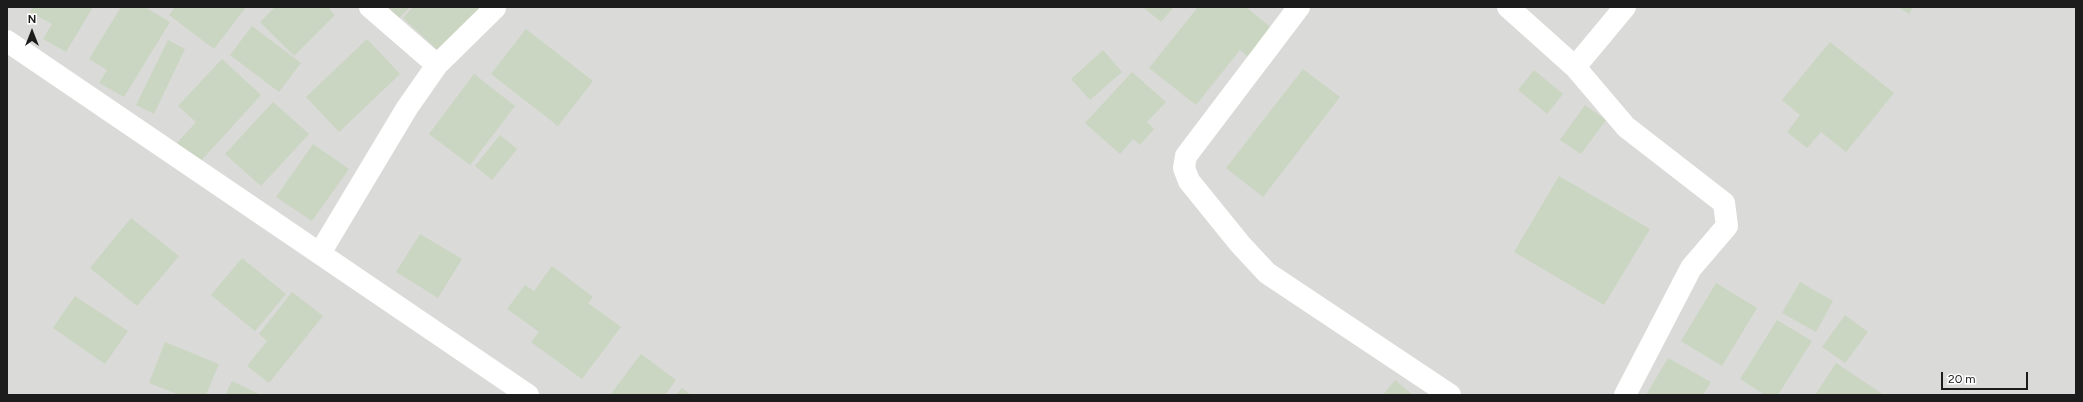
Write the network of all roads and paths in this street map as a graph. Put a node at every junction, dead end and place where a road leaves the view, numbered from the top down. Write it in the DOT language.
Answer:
graph roads {
  1 [pos="370,7"];
  2 [pos="1299,7"];
  3 [pos="1508,7"];
  4 [pos="1625,7"];
  5 [pos="495,8"];
  6 [pos="7,41"];
  7 [pos="437,65"];
  8 [pos="1575,67"];
  9 [pos="320,252"];
  10 [pos="528,395"];
  11 [pos="1450,395"];
  12 [pos="1625,395"];
  1 -- 7 [label="street"];
  2 -- 11 [label="street"];
  3 -- 8 [label="street"];
  4 -- 8 [label="street"];
  5 -- 7 [label="street"];
  6 -- 9 [label="street"];
  7 -- 9 [label="street"];
  8 -- 12 [label="street"];
  9 -- 10 [label="street"];
}
